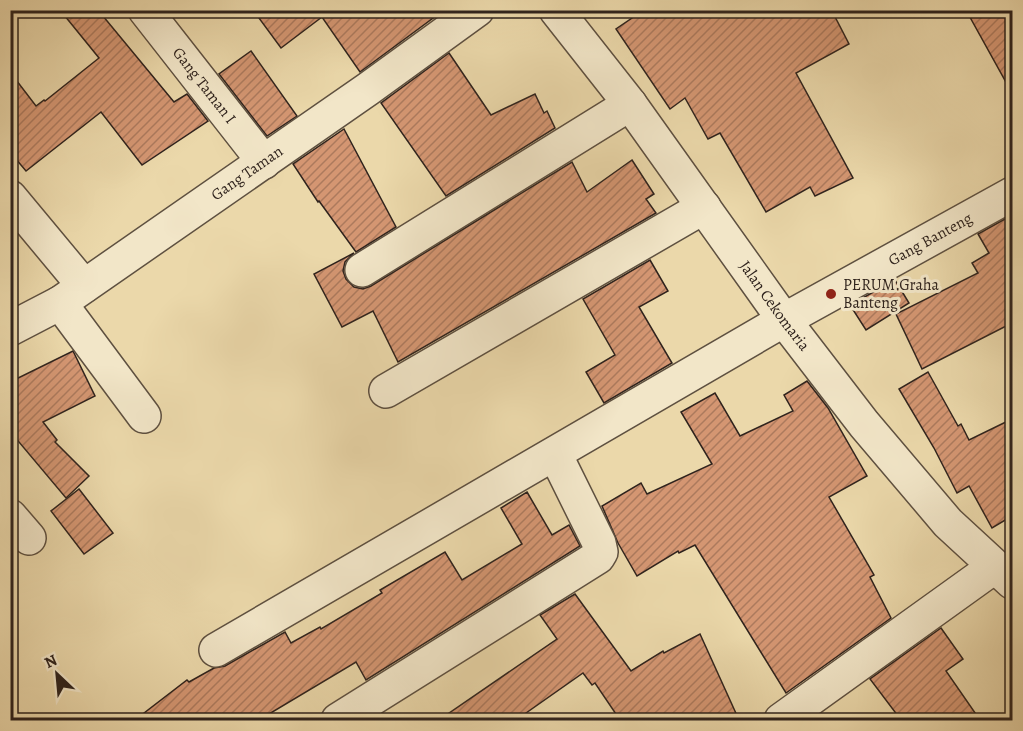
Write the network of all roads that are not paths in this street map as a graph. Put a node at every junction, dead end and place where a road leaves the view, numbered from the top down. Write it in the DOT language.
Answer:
graph roads {
  1 [pos="145,10"];
  2 [pos="477,10"];
  3 [pos="562,12"];
  4 [pos="630,105"];
  5 [pos="264,162"];
  6 [pos="1012,194"];
  7 [pos="10,197"];
  8 [pos="704,207"];
  9 [pos="362,270"];
  10 [pos="72,295"];
  11 [pos="784,320"];
  12 [pos="10,329"];
  13 [pos="386,390"];
  14 [pos="144,416"];
  15 [pos="555,454"];
  16 [pos="1007,577"];
  17 [pos="216,650"];
  18 [pos="338,720"];
  19 [pos="781,720"];
  1 -- 5 [label="street, Gang Taman I"];
  2 -- 5 [label="street, Gang Taman"];
  3 -- 4 [label="street, Jalan Cekomaria"];
  4 -- 8 [label="street, Jalan Cekomaria"];
  4 -- 9 [label="street"];
  5 -- 10 [label="street, Gang Taman"];
  6 -- 11 [label="street, Gang Banteng"];
  7 -- 10 [label="street"];
  8 -- 11 [label="street, Jalan Cekomaria"];
  8 -- 13 [label="street"];
  10 -- 12 [label="street, Gang Taman"];
  10 -- 14 [label="street"];
  11 -- 15 [label="street, Gang Banteng"];
  11 -- 16 [label="street, Jalan Cekomaria"];
  15 -- 17 [label="street, Gang Banteng"];
  15 -- 18 [label="street"];
  16 -- 19 [label="street"];
}
